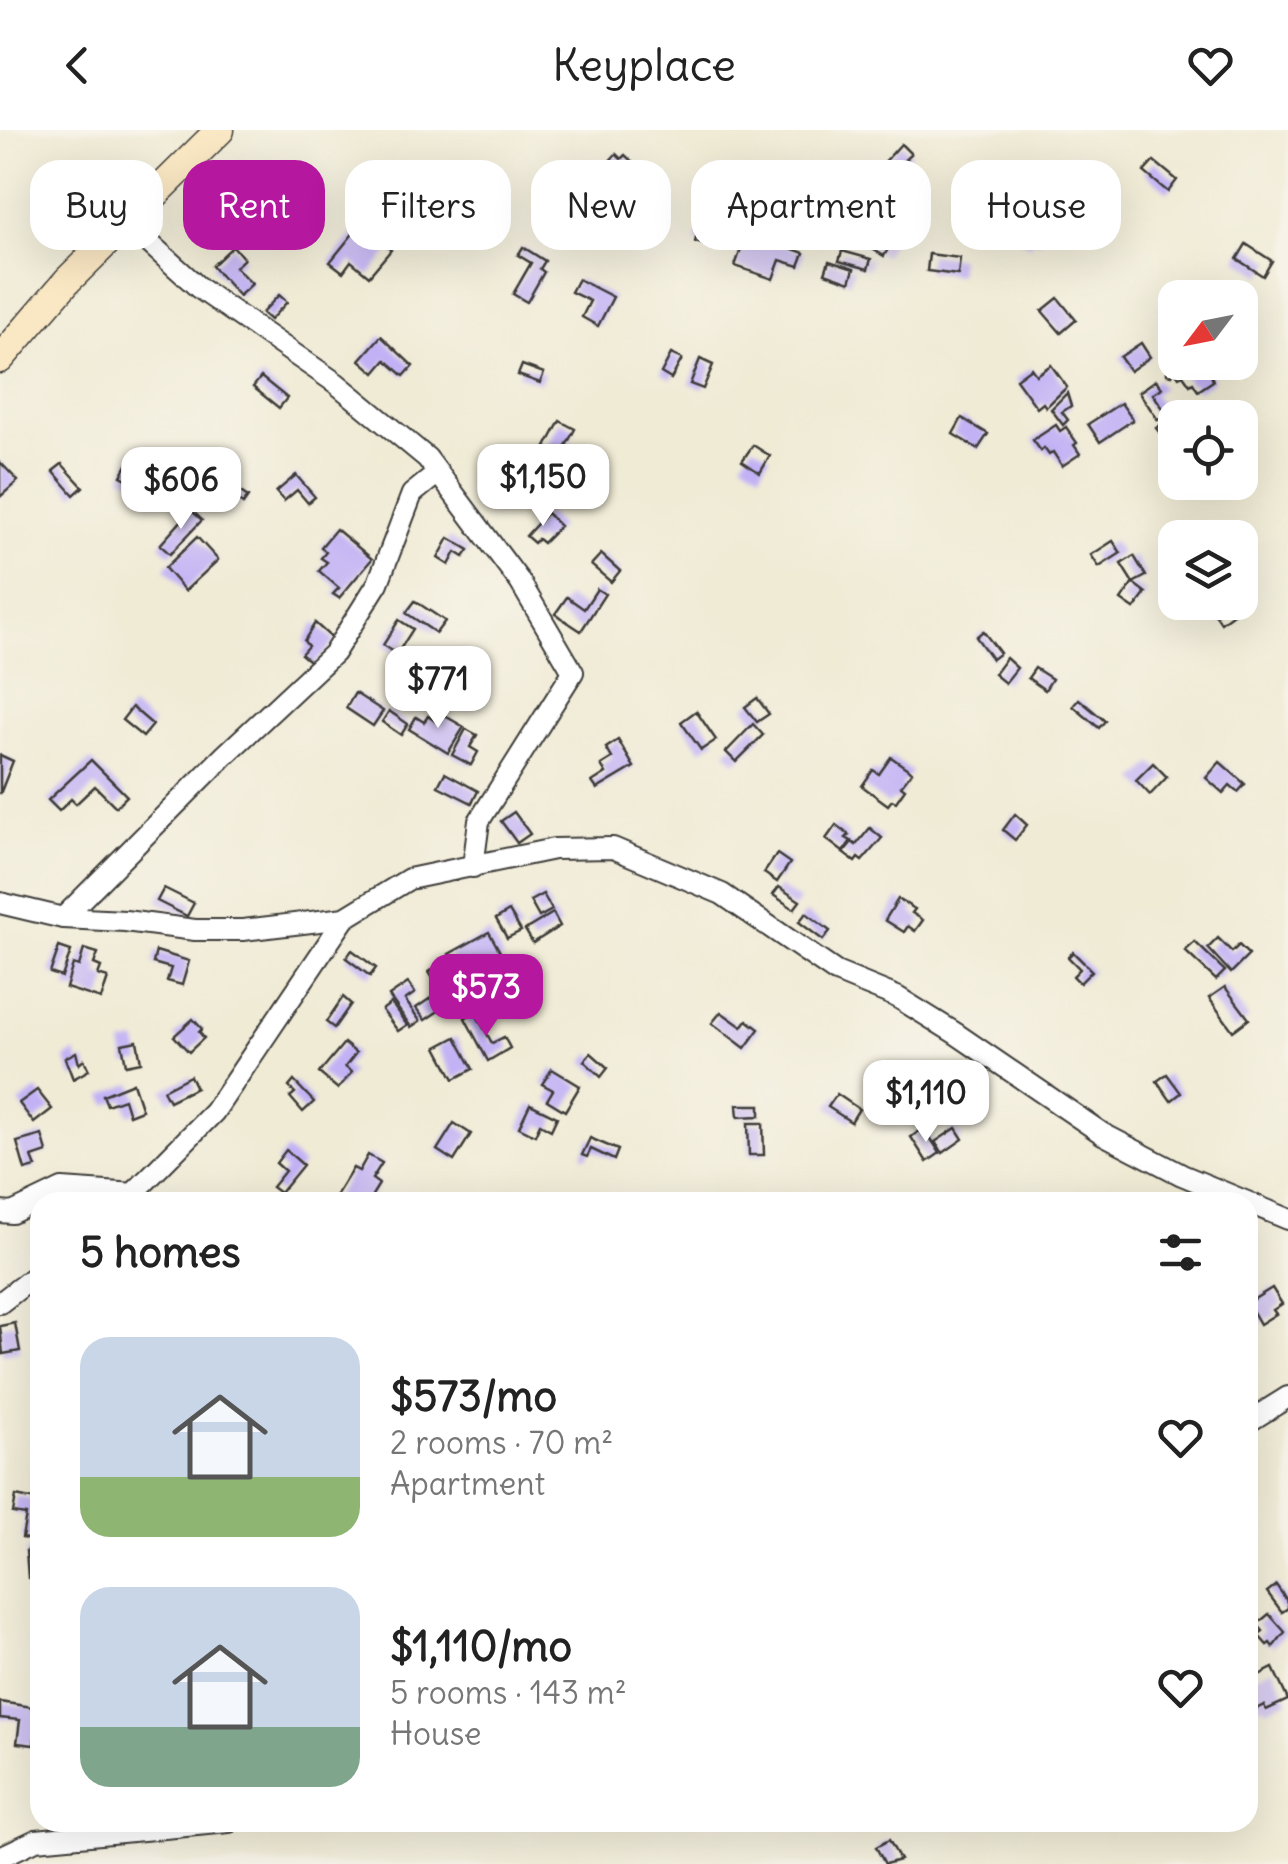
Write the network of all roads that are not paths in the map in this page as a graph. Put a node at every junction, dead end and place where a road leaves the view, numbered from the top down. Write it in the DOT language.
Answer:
graph roads {
  1 [pos="220,130"];
  2 [pos="163,186"];
  3 [pos="98,250"];
  4 [pos="157,250"];
  5 [pos="0,358"];
  6 [pos="438,473"];
  7 [pos="472,867"];
  8 [pos="0,903"];
  9 [pos="62,918"];
  10 [pos="346,918"];
  11 [pos="56,1192"];
  12 [pos="85,1192"];
  13 [pos="136,1192"];
  14 [pos="1223,1192"];
  15 [pos="30,1204"];
  16 [pos="1258,1207"];
  17 [pos="0,1212"];
  18 [pos="1288,1219"];
  19 [pos="30,1280"];
  20 [pos="0,1303"];
  21 [pos="1288,1397"];
  22 [pos="1258,1416"];
  23 [pos="122,1832"];
  24 [pos="0,1857"];
  1 -- 2 [label="main road"];
  3 -- 5 [label="main road"];
  4 -- 6 [label="street"];
  6 -- 7 [label="street"];
  6 -- 9 [label="street"];
  7 -- 10 [label="street"];
  7 -- 14 [label="street"];
  8 -- 9 [label="street"];
  9 -- 10 [label="street"];
  10 -- 13 [label="street"];
  11 -- 12 [label="street"];
  15 -- 17 [label="street"];
  16 -- 18 [label="street"];
  19 -- 20 [label="street"];
  21 -- 22 [label="street"];
  23 -- 24 [label="street"];
}
